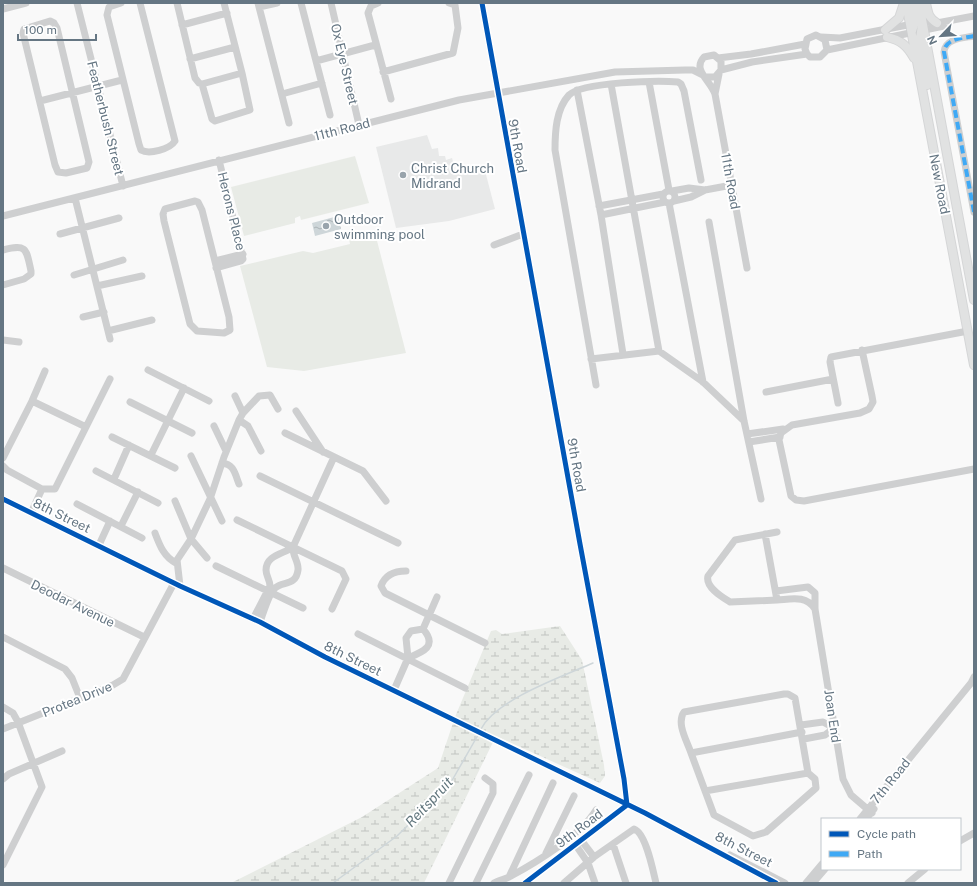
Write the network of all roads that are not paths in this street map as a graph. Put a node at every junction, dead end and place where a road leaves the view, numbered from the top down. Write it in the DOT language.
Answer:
graph roads {
  1 [pos="26,3"];
  2 [pos="77,3"];
  3 [pos="121,3"];
  4 [pos="140,3"];
  5 [pos="177,3"];
  6 [pos="224,3"];
  7 [pos="277,3"];
  8 [pos="301,3"];
  9 [pos="331,3"];
  10 [pos="378,3"];
  11 [pos="449,3"];
  12 [pos="482,3"];
  13 [pos="905,3"];
  14 [pos="914,3"];
  15 [pos="919,3"];
  16 [pos="926,3"];
  17 [pos="259,5"];
  18 [pos="3,9"];
  19 [pos="227,13"];
  20 [pos="974,16"];
  21 [pos="974,21"];
  22 [pos="938,23"];
  23 [pos="182,25"];
  24 [pos="917,27"];
  25 [pos="886,33"];
  26 [pos="974,36"];
  27 [pos="821,37"];
  28 [pos="805,44"];
  29 [pos="376,45"];
  30 [pos="235,47"];
  31 [pos="827,50"];
  32 [pos="342,54"];
  33 [pos="807,54"];
  34 [pos="718,58"];
  35 [pos="190,59"];
  36 [pos="700,60"];
  37 [pos="316,61"];
  38 [pos="918,66"];
  39 [pos="685,70"];
  40 [pos="383,72"];
  41 [pos="720,72"];
  42 [pos="242,73"];
  43 [pos="704,76"];
  44 [pos="122,80"];
  45 [pos="649,82"];
  46 [pos="322,83"];
  47 [pos="202,84"];
  48 [pos="611,84"];
  49 [pos="97,86"];
  50 [pos="577,90"];
  51 [pos="497,92"];
  52 [pos="72,93"];
  53 [pos="282,94"];
  54 [pos="714,94"];
  55 [pos="392,99"];
  56 [pos="40,101"];
  57 [pos="926,111"];
  58 [pos="330,115"];
  59 [pos="289,123"];
  60 [pos="359,125"];
  61 [pos="219,160"];
  62 [pos="701,180"];
  63 [pos="123,186"];
  64 [pos="732,186"];
  65 [pos="972,187"];
  66 [pos="705,190"];
  67 [pos="668,192"];
  68 [pos="75,198"];
  69 [pos="631,200"];
  70 [pos="669,202"];
  71 [pos="599,206"];
  72 [pos="632,208"];
  73 [pos="974,212"];
  74 [pos="601,215"];
  75 [pos="3,216"];
  76 [pos="119,218"];
  77 [pos="709,222"];
  78 [pos="82,228"];
  79 [pos="60,234"];
  80 [pos="523,234"];
  81 [pos="494,245"];
  82 [pos="3,250"];
  83 [pos="122,260"];
  84 [pos="216,265"];
  85 [pos="747,268"];
  86 [pos="93,269"];
  87 [pos="74,275"];
  88 [pos="142,276"];
  89 [pos="3,285"];
  90 [pos="97,286"];
  91 [pos="974,300"];
  92 [pos="104,312"];
  93 [pos="83,317"];
  94 [pos="152,320"];
  95 [pos="108,331"];
  96 [pos="968,331"];
  97 [pos="110,339"];
  98 [pos="3,340"];
  99 [pos="19,342"];
  100 [pos="862,350"];
  101 [pos="659,351"];
  102 [pos="623,354"];
  103 [pos="591,359"];
  104 [pos="974,365"];
  105 [pos="148,370"];
  106 [pos="45,371"];
  107 [pos="110,379"];
  108 [pos="833,379"];
  109 [pos="703,382"];
  110 [pos="596,385"];
  111 [pos="184,388"];
  112 [pos="766,392"];
  113 [pos="235,396"];
  114 [pos="32,401"];
  115 [pos="210,401"];
  116 [pos="130,402"];
  117 [pos="838,403"];
  118 [pos="278,409"];
  119 [pos="296,411"];
  120 [pos="243,413"];
  121 [pos="239,420"];
  122 [pos="166,422"];
  123 [pos="744,422"];
  124 [pos="214,426"];
  125 [pos="86,427"];
  126 [pos="783,429"];
  127 [pos="192,433"];
  128 [pos="285,433"];
  129 [pos="747,434"];
  130 [pos="112,437"];
  131 [pos="780,437"];
  132 [pos="749,442"];
  133 [pos="129,445"];
  134 [pos="226,451"];
  135 [pos="261,451"];
  136 [pos="324,452"];
  137 [pos="151,455"];
  138 [pos="191,456"];
  139 [pos="3,458"];
  140 [pos="334,458"];
  141 [pos="222,463"];
  142 [pos="3,466"];
  143 [pos="175,468"];
  144 [pos="974,469"];
  145 [pos="96,471"];
  146 [pos="260,476"];
  147 [pos="114,479"];
  148 [pos="239,484"];
  149 [pos="42,489"];
  150 [pos="138,492"];
  151 [pos="3,499"];
  152 [pos="210,499"];
  153 [pos="761,499"];
  154 [pos="175,501"];
  155 [pos="313,501"];
  156 [pos="386,501"];
  157 [pos="158,502"];
  158 [pos="76,504"];
  159 [pos="31,513"];
  160 [pos="238,520"];
  161 [pos="110,521"];
  162 [pos="222,521"];
  163 [pos="121,526"];
  164 [pos="776,532"];
  165 [pos="155,533"];
  166 [pos="765,534"];
  167 [pos="142,538"];
  168 [pos="192,539"];
  169 [pos="398,543"];
  170 [pos="98,545"];
  171 [pos="293,547"];
  172 [pos="207,558"];
  173 [pos="176,563"];
  174 [pos="216,566"];
  175 [pos="3,568"];
  176 [pos="406,571"];
  177 [pos="177,584"];
  178 [pos="802,587"];
  179 [pos="270,591"];
  180 [pos="776,591"];
  181 [pos="437,597"];
  182 [pos="803,598"];
  183 [pos="777,600"];
  184 [pos="303,608"];
  185 [pos="815,609"];
  186 [pos="332,610"];
  187 [pos="429,614"];
  188 [pos="256,620"];
  189 [pos="424,629"];
  190 [pos="358,634"];
  191 [pos="3,637"];
  192 [pos="144,637"];
  193 [pos="485,643"];
  194 [pos="408,658"];
  195 [pos="973,681"];
  196 [pos="465,688"];
  197 [pos="394,690"];
  198 [pos="80,698"];
  199 [pos="3,707"];
  200 [pos="18,722"];
  201 [pos="834,728"];
  202 [pos="3,729"];
  203 [pos="802,732"];
  204 [pos="62,751"];
  205 [pos="691,753"];
  206 [pos="34,763"];
  207 [pos="808,773"];
  208 [pos="529,775"];
  209 [pos="3,778"];
  210 [pos="485,778"];
  211 [pos="553,783"];
  212 [pos="705,791"];
  213 [pos="574,796"];
  214 [pos="627,805"];
  215 [pos="596,810"];
  216 [pos="870,811"];
  217 [pos="861,818"];
  218 [pos="866,818"];
  219 [pos="974,833"];
  220 [pos="692,837"];
  221 [pos="961,840"];
  222 [pos="578,842"];
  223 [pos="613,844"];
  224 [pos="545,855"];
  225 [pos="594,857"];
  226 [pos="588,863"];
  227 [pos="3,865"];
  228 [pos="821,865"];
  229 [pos="824,870"];
  230 [pos="924,870"];
  231 [pos="509,877"];
  232 [pos="449,883"];
  233 [pos="476,883"];
  234 [pos="494,883"];
  235 [pos="525,883"];
  236 [pos="564,883"];
  237 [pos="595,883"];
  238 [pos="626,883"];
  239 [pos="656,883"];
  240 [pos="776,883"];
  241 [pos="785,883"];
  242 [pos="806,883"];
  243 [pos="814,883"];
  244 [pos="908,883"];
  1 -- 18 [label="street"];
  2 -- 49 [label="street, Featherbush Street"];
  3 -- 44 [label="street"];
  4 -- 44 [label="street"];
  5 -- 23 [label="street"];
  6 -- 19 [label="street"];
  7 -- 17 [label="street"];
  8 -- 37 [label="street"];
  9 -- 32 [label="street, Ox Eye Street"];
  10 -- 29 [label="street"];
  11 -- 40 [label="street"];
  12 -- 51 [label="street, 9th Road"];
  13 -- 24 [label="main road, New Road"];
  13 -- 25 [label="main road"];
  14 -- 24 [label="main road"];
  15 -- 24 [label="main road, New Road"];
  16 -- 22 [label="main road"];
  17 -- 53 [label="street"];
  19 -- 23 [label="street"];
  19 -- 30 [label="street"];
  20 -- 22 [label="street"];
  21 -- 24 [label="street"];
  22 -- 24 [label="street"];
  23 -- 35 [label="street"];
  24 -- 25 [label="street"];
  24 -- 38 [label="main road, New Road"];
  24 -- 57 [label="main road"];
  24 -- 91 [label="main road, New Road"];
  25 -- 27 [label="street"];
  25 -- 31 [label="street"];
  25 -- 38 [label="main road"];
  26 -- 65 [label="street"];
  27 -- 28 [label="street"];
  27 -- 31 [label="street"];
  28 -- 33 [label="street"];
  28 -- 34 [label="street"];
  29 -- 32 [label="street"];
  29 -- 40 [label="street"];
  30 -- 35 [label="street"];
  30 -- 42 [label="street"];
  31 -- 33 [label="street"];
  32 -- 37 [label="street"];
  32 -- 60 [label="street, Ox Eye Street"];
  33 -- 41 [label="street"];
  34 -- 36 [label="street"];
  34 -- 41 [label="street"];
  35 -- 47 [label="street"];
  36 -- 39 [label="street"];
  36 -- 43 [label="street"];
  37 -- 46 [label="street"];
  38 -- 57 [label="main road, New Road"];
  39 -- 43 [label="street, 11th Road"];
  39 -- 51 [label="street, 11th Road"];
  40 -- 55 [label="street"];
  41 -- 43 [label="street"];
  41 -- 54 [label="street, 11th Road"];
  42 -- 47 [label="street"];
  42 -- 47 [label="street"];
  43 -- 54 [label="street, 11th Road"];
  44 -- 49 [label="street"];
  45 -- 48 [label="street"];
  45 -- 62 [label="street"];
  45 -- 67 [label="street"];
  46 -- 53 [label="street"];
  46 -- 58 [label="street"];
  48 -- 50 [label="street"];
  48 -- 69 [label="street"];
  49 -- 52 [label="street"];
  49 -- 63 [label="street, Featherbush Street"];
  50 -- 71 [label="street"];
  50 -- 103 [label="street"];
  51 -- 60 [label="street, 11th Road"];
  51 -- 80 [label="street, 9th Road"];
  52 -- 56 [label="street"];
  52 -- 56 [label="street"];
  52 -- 56 [label="street"];
  53 -- 59 [label="street"];
  54 -- 64 [label="street, 11th Road"];
  57 -- 96 [label="main road, New Road"];
  60 -- 61 [label="street, 11th Road"];
  61 -- 63 [label="street, 11th Road"];
  61 -- 84 [label="street, Herons Place"];
  63 -- 68 [label="street, 11th Road"];
  64 -- 66 [label="street"];
  64 -- 85 [label="street, 11th Road"];
  65 -- 73 [label="street"];
  66 -- 67 [label="street"];
  66 -- 70 [label="street"];
  67 -- 69 [label="street"];
  67 -- 70 [label="street"];
  67 -- 70 [label="street"];
  68 -- 75 [label="street, 11th Road"];
  68 -- 78 [label="street"];
  69 -- 71 [label="street"];
  69 -- 72 [label="street"];
  70 -- 72 [label="street"];
  70 -- 109 [label="street"];
  71 -- 74 [label="street"];
  72 -- 74 [label="street"];
  72 -- 101 [label="street"];
  74 -- 102 [label="street"];
  76 -- 78 [label="street"];
  77 -- 123 [label="street"];
  78 -- 79 [label="street"];
  78 -- 86 [label="street"];
  80 -- 81 [label="street"];
  80 -- 214 [label="street, 9th Road"];
  82 -- 89 [label="street"];
  83 -- 86 [label="street"];
  84 -- 84 [label="street"];
  86 -- 87 [label="street"];
  86 -- 90 [label="street"];
  88 -- 90 [label="street"];
  90 -- 92 [label="street"];
  92 -- 93 [label="street"];
  92 -- 95 [label="street"];
  94 -- 95 [label="street"];
  95 -- 97 [label="street"];
  96 -- 100 [label="street"];
  96 -- 104 [label="main road, New Road"];
  98 -- 99 [label="street"];
  100 -- 108 [label="street"];
  100 -- 126 [label="street"];
  101 -- 102 [label="street"];
  101 -- 109 [label="street"];
  102 -- 103 [label="street"];
  103 -- 110 [label="street"];
  105 -- 111 [label="street"];
  106 -- 114 [label="street"];
  107 -- 125 [label="street"];
  108 -- 112 [label="street"];
  108 -- 117 [label="street"];
  109 -- 123 [label="street"];
  111 -- 115 [label="street"];
  111 -- 122 [label="street"];
  113 -- 120 [label="street"];
  114 -- 125 [label="street"];
  114 -- 139 [label="street"];
  116 -- 122 [label="street"];
  118 -- 120 [label="street"];
  119 -- 136 [label="street"];
  120 -- 121 [label="street"];
  121 -- 134 [label="street"];
  121 -- 135 [label="street"];
  122 -- 127 [label="street"];
  122 -- 137 [label="street"];
  123 -- 129 [label="street"];
  124 -- 134 [label="street"];
  125 -- 149 [label="street"];
  126 -- 129 [label="street"];
  126 -- 131 [label="street"];
  128 -- 136 [label="street"];
  129 -- 132 [label="street"];
  130 -- 133 [label="street"];
  131 -- 132 [label="street"];
  131 -- 144 [label="street"];
  132 -- 153 [label="street"];
  133 -- 137 [label="street"];
  133 -- 147 [label="street"];
  134 -- 141 [label="street"];
  136 -- 140 [label="street"];
  137 -- 143 [label="street"];
  138 -- 152 [label="street"];
  140 -- 155 [label="street"];
  140 -- 156 [label="street"];
  141 -- 148 [label="street"];
  141 -- 152 [label="street"];
  142 -- 149 [label="street"];
  145 -- 147 [label="street"];
  146 -- 155 [label="street"];
  147 -- 150 [label="street"];
  149 -- 159 [label="street"];
  150 -- 157 [label="street"];
  150 -- 163 [label="street"];
  151 -- 159 [label="street, 8th Street"];
  152 -- 162 [label="street"];
  152 -- 168 [label="street"];
  154 -- 168 [label="street"];
  155 -- 169 [label="street"];
  155 -- 171 [label="street"];
  158 -- 161 [label="street"];
  159 -- 170 [label="street, 8th Street"];
  160 -- 171 [label="street"];
  161 -- 163 [label="street"];
  161 -- 170 [label="street"];
  163 -- 167 [label="street"];
  164 -- 166 [label="street"];
  165 -- 173 [label="street"];
  166 -- 180 [label="street"];
  166 -- 183 [label="street"];
  168 -- 172 [label="street"];
  168 -- 173 [label="street"];
  170 -- 177 [label="street, 8th Street"];
  171 -- 179 [label="street"];
  171 -- 179 [label="street"];
  171 -- 186 [label="street"];
  173 -- 177 [label="street"];
  174 -- 179 [label="street"];
  175 -- 192 [label="street, Deodar Avenue"];
  176 -- 187 [label="street"];
  177 -- 188 [label="street, 8th Street"];
  177 -- 192 [label="street, Protea Drive"];
  178 -- 180 [label="street"];
  178 -- 182 [label="street"];
  178 -- 185 [label="street, Joan End"];
  179 -- 184 [label="street"];
  179 -- 188 [label="street"];
  180 -- 183 [label="street"];
  181 -- 187 [label="street"];
  182 -- 183 [label="street"];
  182 -- 185 [label="street"];
  185 -- 201 [label="street, Joan End"];
  187 -- 189 [label="street"];
  187 -- 193 [label="street"];
  188 -- 197 [label="street, 8th Street"];
  189 -- 194 [label="street"];
  189 -- 194 [label="street"];
  190 -- 194 [label="street"];
  191 -- 198 [label="street"];
  192 -- 198 [label="street, Protea Drive"];
  194 -- 196 [label="street"];
  194 -- 197 [label="street"];
  195 -- 216 [label="street, 7th Road"];
  197 -- 214 [label="street, 8th Street"];
  198 -- 200 [label="street, Protea Drive"];
  199 -- 200 [label="street"];
  200 -- 202 [label="street, Protea Drive"];
  200 -- 206 [label="street"];
  201 -- 203 [label="street"];
  201 -- 203 [label="street"];
  201 -- 216 [label="street, Joan End"];
  203 -- 205 [label="street"];
  203 -- 205 [label="street"];
  203 -- 207 [label="street"];
  204 -- 206 [label="street"];
  205 -- 212 [label="street"];
  206 -- 209 [label="street"];
  206 -- 227 [label="street"];
  207 -- 212 [label="street"];
  207 -- 212 [label="street"];
  208 -- 233 [label="street"];
  210 -- 232 [label="street"];
  211 -- 231 [label="street"];
  213 -- 224 [label="street"];
  214 -- 220 [label="street, 8th Street"];
  214 -- 222 [label="street, 9th Road"];
  215 -- 224 [label="street"];
  216 -- 217 [label="street, 7th Road"];
  216 -- 218 [label="street, 7th Road"];
  219 -- 221 [label="street"];
  220 -- 240 [label="street, 8th Street"];
  220 -- 241 [label="street, 8th Street"];
  222 -- 225 [label="street"];
  222 -- 226 [label="street"];
  222 -- 235 [label="street, 9th Road"];
  223 -- 225 [label="street"];
  223 -- 238 [label="street"];
  223 -- 239 [label="street"];
  224 -- 231 [label="street"];
  225 -- 226 [label="street"];
  226 -- 236 [label="street"];
  226 -- 237 [label="street"];
  228 -- 242 [label="street"];
  229 -- 243 [label="street"];
  230 -- 244 [label="street"];
  231 -- 234 [label="street"];
}
